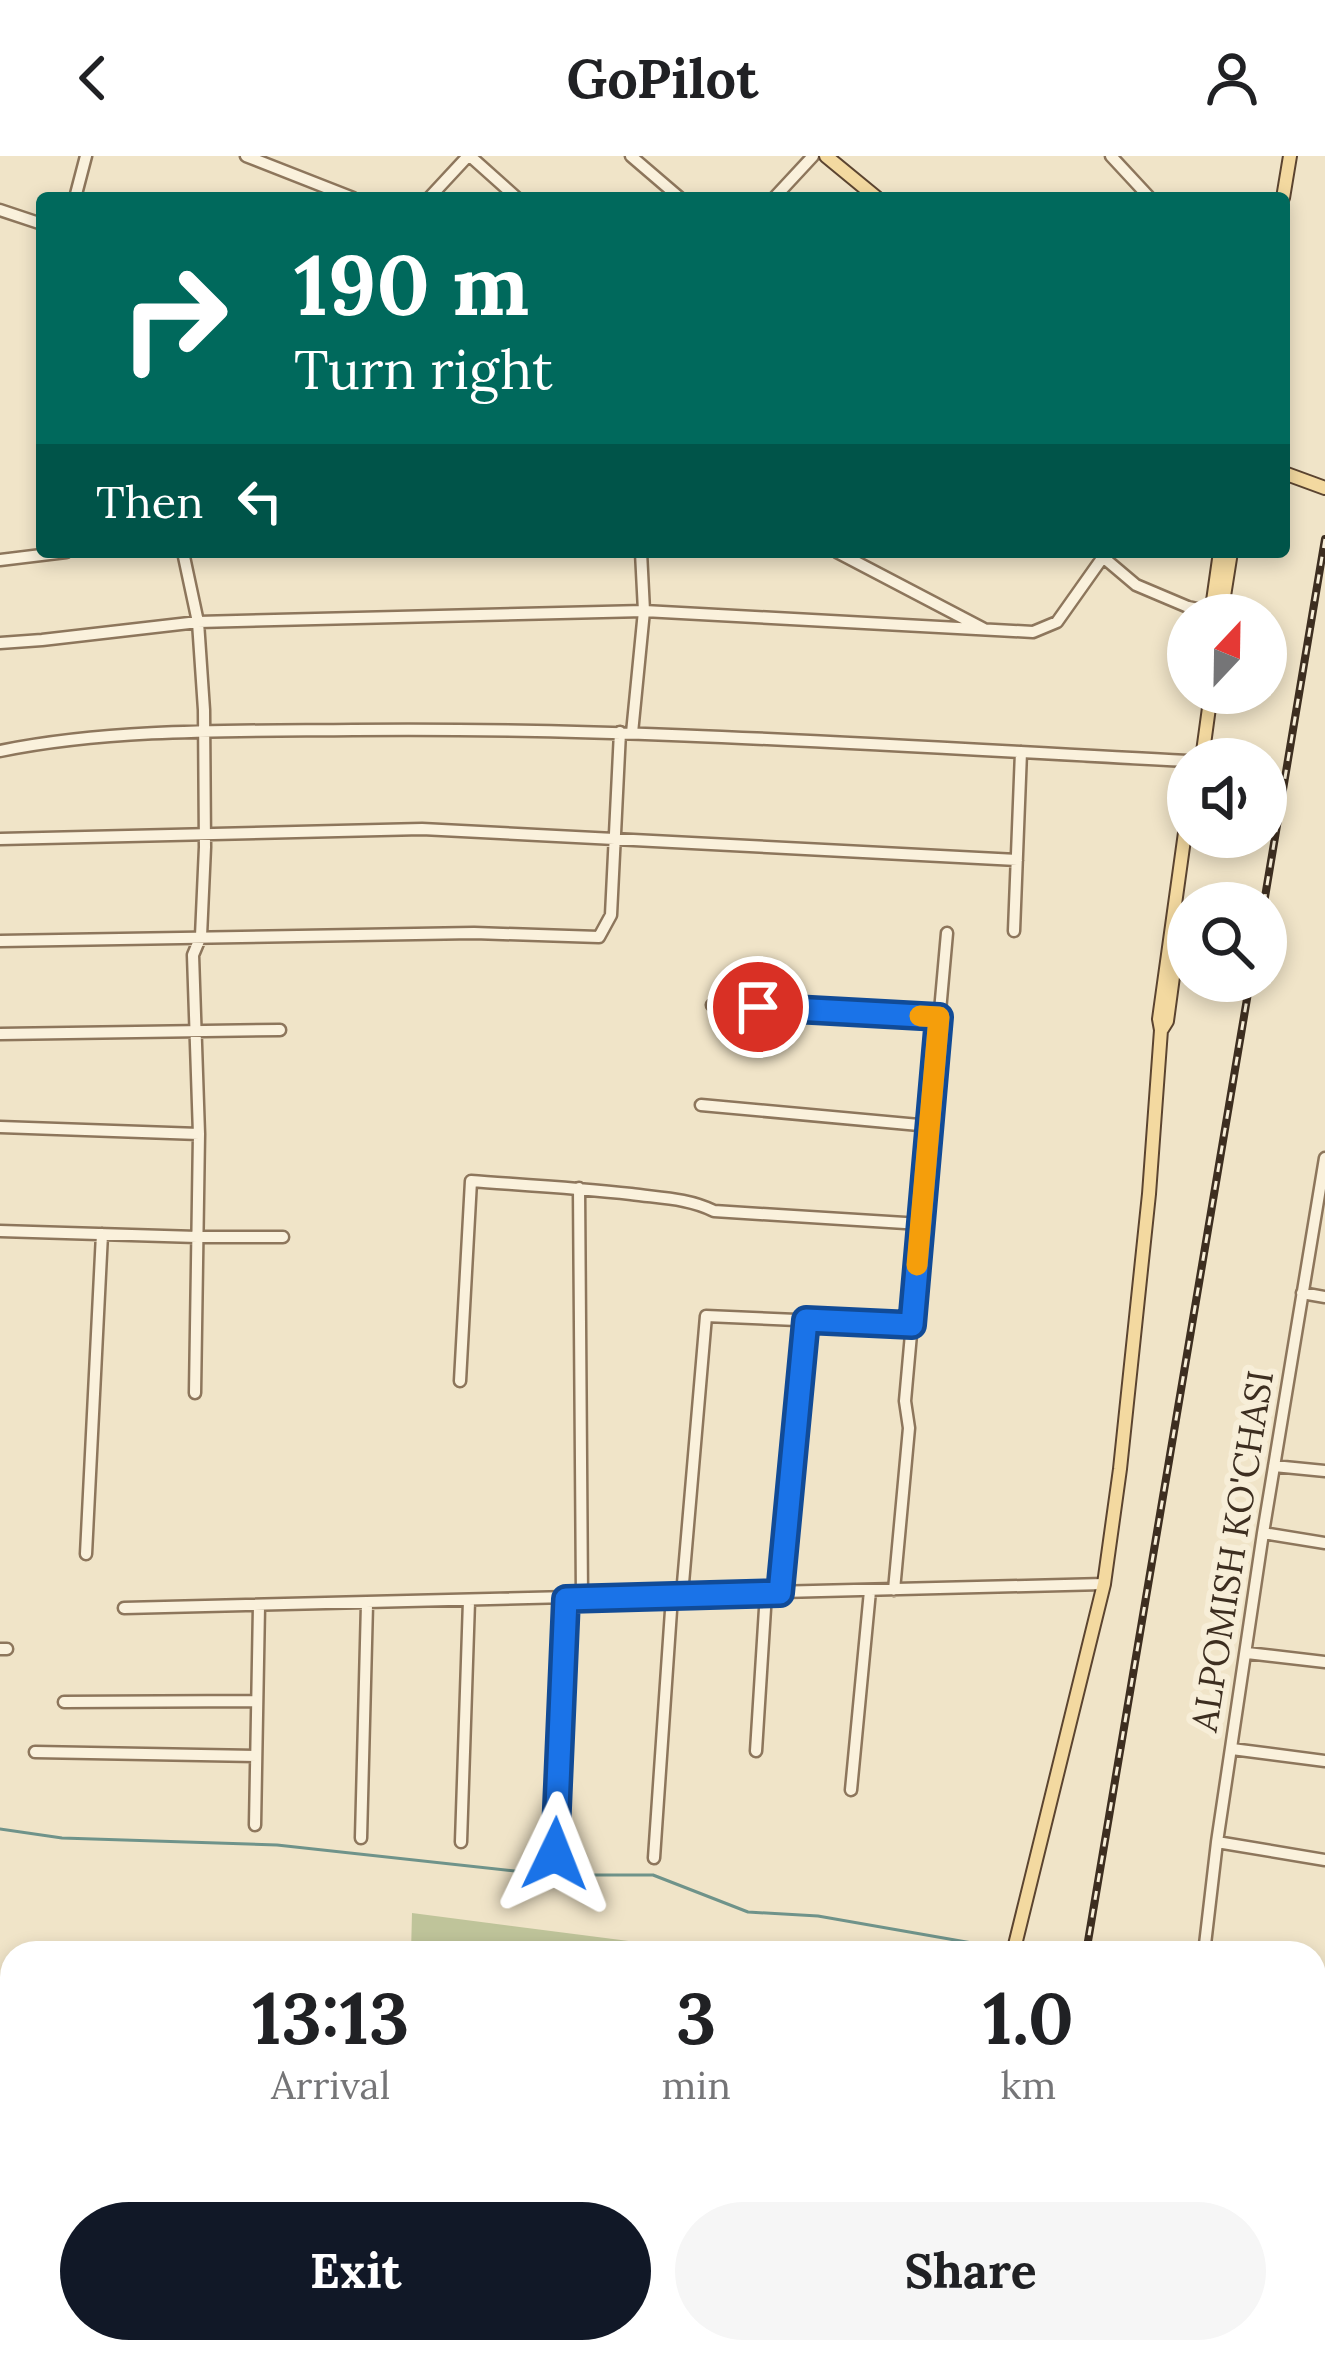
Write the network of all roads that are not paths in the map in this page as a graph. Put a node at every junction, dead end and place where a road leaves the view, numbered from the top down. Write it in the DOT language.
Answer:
graph roads {
  1 [pos="86,156"];
  2 [pos="246,156"];
  3 [pos="469,156"];
  4 [pos="632,156"];
  5 [pos="813,156"];
  6 [pos="826,156"];
  7 [pos="1111,156"];
  8 [pos="1129,156"];
  9 [pos="1290,156"];
  10 [pos="1126,172"];
  11 [pos="77,192"];
  12 [pos="338,192"];
  13 [pos="435,192"];
  14 [pos="510,192"];
  15 [pos="673,192"];
  16 [pos="780,192"];
  17 [pos="870,192"];
  18 [pos="1144,192"];
  19 [pos="1284,192"];
  20 [pos="0,209"];
  21 [pos="36,222"];
  22 [pos="1290,478"];
  23 [pos="1325,488"];
  24 [pos="36,556"];
  25 [pos="184,558"];
  26 [pos="640,558"];
  27 [pos="848,558"];
  28 [pos="1098,558"];
  29 [pos="1104,558"];
  30 [pos="1220,558"];
  31 [pos="1229,558"];
  32 [pos="0,560"];
  33 [pos="1217,594"];
  34 [pos="1220,594"];
  35 [pos="1167,598"];
  36 [pos="644,611"];
  37 [pos="198,622"];
  38 [pos="987,631"];
  39 [pos="0,643"];
  40 [pos="203,731"];
  41 [pos="626,732"];
  42 [pos="0,752"];
  43 [pos="1021,752"];
  44 [pos="1167,759"];
  45 [pos="205,835"];
  46 [pos="0,839"];
  47 [pos="614,839"];
  48 [pos="1182,858"];
  49 [pos="1189,858"];
  50 [pos="1016,860"];
  51 [pos="1014,931"];
  52 [pos="946,933"];
  53 [pos="201,936"];
  54 [pos="0,941"];
  55 [pos="712,1005"];
  56 [pos="939,1017"];
  57 [pos="280,1030"];
  58 [pos="1162,1030"];
  59 [pos="0,1034"];
  60 [pos="196,1034"];
  61 [pos="701,1105"];
  62 [pos="930,1126"];
  63 [pos="0,1127"];
  64 [pos="199,1134"];
  65 [pos="1325,1158"];
  66 [pos="579,1188"];
  67 [pos="921,1224"];
  68 [pos="0,1231"];
  69 [pos="102,1234"];
  70 [pos="197,1237"];
  71 [pos="283,1237"];
  72 [pos="1302,1293"];
  73 [pos="1325,1298"];
  74 [pos="806,1320"];
  75 [pos="912,1325"];
  76 [pos="460,1381"];
  77 [pos="195,1394"];
  78 [pos="1274,1466"];
  79 [pos="1325,1471"];
  80 [pos="1263,1533"];
  81 [pos="1325,1543"];
  82 [pos="86,1554"];
  83 [pos="1104,1585"];
  84 [pos="894,1590"];
  85 [pos="870,1591"];
  86 [pos="773,1593"];
  87 [pos="677,1596"];
  88 [pos="582,1598"];
  89 [pos="566,1599"];
  90 [pos="469,1601"];
  91 [pos="367,1604"];
  92 [pos="259,1606"];
  93 [pos="124,1608"];
  94 [pos="1247,1653"];
  95 [pos="1325,1662"];
  96 [pos="257,1701"];
  97 [pos="64,1702"];
  98 [pos="1232,1749"];
  99 [pos="756,1751"];
  100 [pos="35,1752"];
  101 [pos="256,1756"];
  102 [pos="1325,1761"];
  103 [pos="851,1790"];
  104 [pos="255,1825"];
  105 [pos="361,1838"];
  106 [pos="461,1842"];
  107 [pos="1217,1842"];
  108 [pos="555,1854"];
  109 [pos="654,1858"];
  110 [pos="1325,1859"];
  111 [pos="1017,1941"];
  112 [pos="1205,1941"];
  1 -- 11 [label="street"];
  2 -- 12 [label="street"];
  3 -- 13 [label="street"];
  3 -- 14 [label="street"];
  4 -- 15 [label="street"];
  5 -- 16 [label="street"];
  6 -- 17 [label="main road"];
  7 -- 10 [label="street"];
  8 -- 10 [label="street"];
  9 -- 19 [label="main road"];
  10 -- 18 [label="street"];
  20 -- 21 [label="street"];
  22 -- 23 [label="main road"];
  24 -- 32 [label="street"];
  25 -- 37 [label="street"];
  26 -- 36 [label="street"];
  27 -- 38 [label="street"];
  28 -- 38 [label="street"];
  29 -- 35 [label="street"];
  30 -- 33 [label="main road"];
  31 -- 34 [label="main road"];
  36 -- 37 [label="street"];
  36 -- 38 [label="street"];
  36 -- 41 [label="street"];
  37 -- 39 [label="street"];
  37 -- 40 [label="street"];
  40 -- 41 [label="street"];
  40 -- 42 [label="street"];
  40 -- 45 [label="street"];
  41 -- 43 [label="street"];
  41 -- 47 [label="street"];
  43 -- 44 [label="street"];
  43 -- 50 [label="street"];
  45 -- 46 [label="street"];
  45 -- 47 [label="street"];
  45 -- 53 [label="street"];
  47 -- 50 [label="street"];
  47 -- 53 [label="street"];
  48 -- 58 [label="main road"];
  49 -- 58 [label="main road"];
  50 -- 51 [label="street"];
  52 -- 56 [label="street"];
  53 -- 54 [label="street"];
  53 -- 60 [label="street"];
  55 -- 56 [label="street"];
  56 -- 62 [label="street"];
  57 -- 60 [label="street"];
  58 -- 83 [label="main road"];
  59 -- 60 [label="street"];
  60 -- 64 [label="street"];
  61 -- 62 [label="street"];
  62 -- 67 [label="street"];
  63 -- 64 [label="street"];
  64 -- 70 [label="street"];
  65 -- 72 [label="street, ALPOMISH KO'CHASI"];
  66 -- 67 [label="street"];
  66 -- 76 [label="street"];
  66 -- 88 [label="street"];
  67 -- 75 [label="street"];
  68 -- 69 [label="street"];
  69 -- 70 [label="street"];
  69 -- 82 [label="street"];
  70 -- 71 [label="street"];
  70 -- 77 [label="street"];
  72 -- 73 [label="street"];
  72 -- 78 [label="street, ALPOMISH KO'CHASI"];
  74 -- 75 [label="street"];
  74 -- 86 [label="street"];
  74 -- 87 [label="street"];
  75 -- 84 [label="street"];
  78 -- 79 [label="street"];
  78 -- 80 [label="street, ALPOMISH KO'CHASI"];
  80 -- 81 [label="street"];
  80 -- 94 [label="street, ALPOMISH KO'CHASI"];
  83 -- 84 [label="street"];
  83 -- 111 [label="main road"];
  84 -- 85 [label="street"];
  85 -- 86 [label="street"];
  85 -- 103 [label="street"];
  86 -- 87 [label="street"];
  86 -- 99 [label="street"];
  87 -- 88 [label="street"];
  87 -- 109 [label="street"];
  88 -- 89 [label="street"];
  89 -- 90 [label="street"];
  89 -- 108 [label="street"];
  90 -- 91 [label="street"];
  90 -- 106 [label="street"];
  91 -- 92 [label="street"];
  91 -- 105 [label="street"];
  92 -- 93 [label="street"];
  92 -- 96 [label="street"];
  94 -- 95 [label="street"];
  94 -- 98 [label="street, ALPOMISH KO'CHASI"];
  96 -- 97 [label="street"];
  96 -- 101 [label="street"];
  98 -- 102 [label="street"];
  98 -- 107 [label="street, ALPOMISH KO'CHASI"];
  100 -- 101 [label="street"];
  101 -- 104 [label="street"];
  107 -- 110 [label="street"];
  107 -- 112 [label="street, ALPOMISH KO'CHASI"];
}
